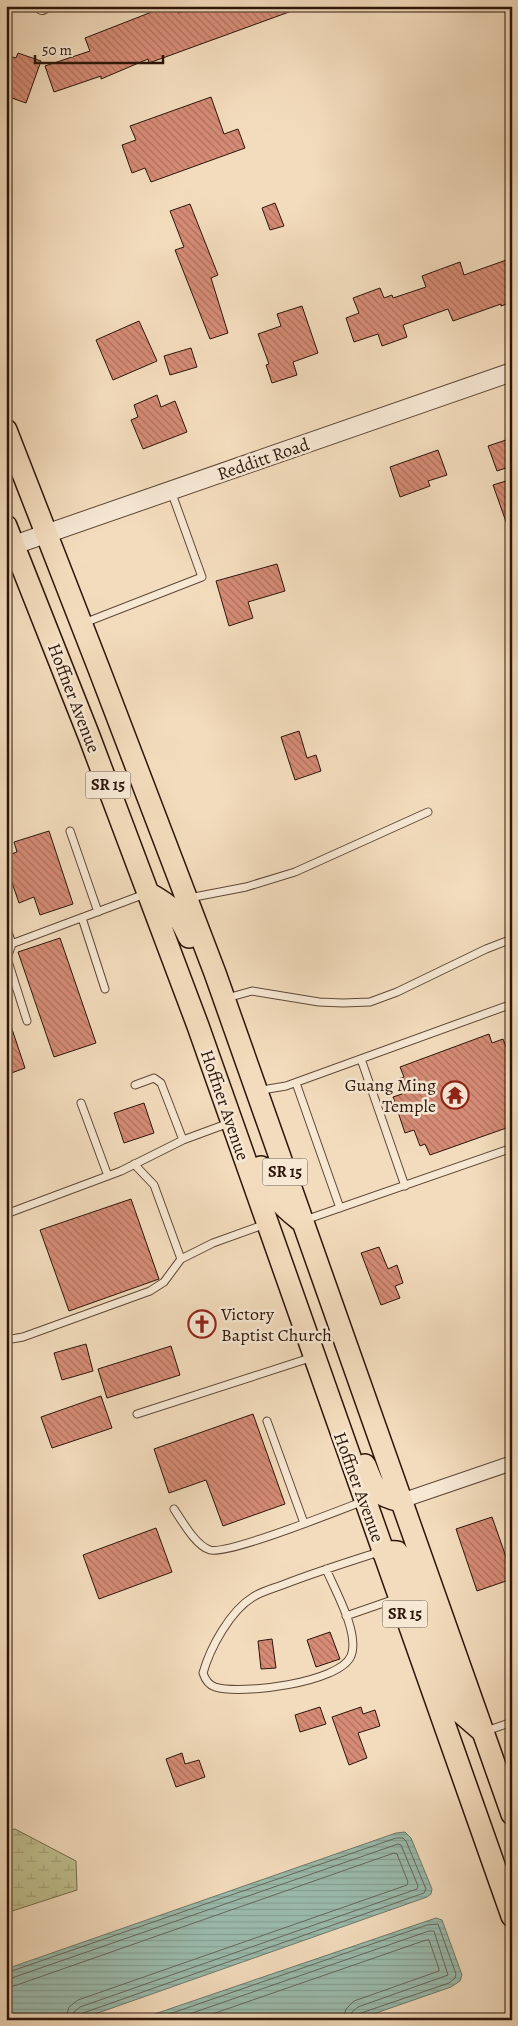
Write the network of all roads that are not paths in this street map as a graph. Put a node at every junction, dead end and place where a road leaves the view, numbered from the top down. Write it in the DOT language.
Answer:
graph roads {
  1 [pos="512,372"];
  2 [pos="6,430"];
  3 [pos="170,491"];
  4 [pos="6,526"];
  5 [pos="46,534"];
  6 [pos="10,547"];
  7 [pos="82,624"];
  8 [pos="428,812"];
  9 [pos="70,831"];
  10 [pos="148,893"];
  11 [pos="186,899"];
  12 [pos="98,912"];
  13 [pos="82,918"];
  14 [pos="6,926"];
  15 [pos="512,939"];
  16 [pos="9,945"];
  17 [pos="105,989"];
  18 [pos="224,998"];
  19 [pos="512,1004"];
  20 [pos="27,1020"];
  21 [pos="360,1059"];
  22 [pos="296,1083"];
  23 [pos="135,1085"];
  24 [pos="257,1093"];
  25 [pos="81,1103"];
  26 [pos="232,1122"];
  27 [pos="182,1140"];
  28 [pos="512,1148"];
  29 [pos="134,1164"];
  30 [pos="108,1176"];
  31 [pos="405,1186"];
  32 [pos="340,1208"];
  33 [pos="6,1214"];
  34 [pos="302,1221"];
  35 [pos="267,1224"];
  36 [pos="181,1259"];
  37 [pos="6,1340"];
  38 [pos="313,1357"];
  39 [pos="137,1414"];
  40 [pos="267,1421"];
  41 [pos="512,1463"];
  42 [pos="364,1501"];
  43 [pos="401,1501"];
  44 [pos="174,1509"];
  45 [pos="304,1523"];
  46 [pos="382,1551"];
  47 [pos="326,1569"];
  48 [pos="399,1598"];
  49 [pos="346,1616"];
  50 [pos="512,1722"];
  51 [pos="483,1732"];
  52 [pos="512,1814"];
  53 [pos="512,1916"];
  1 -- 3 [label="street, Redditt Road"];
  2 -- 5 [label="main road, Hoffner Avenue / SR 15"];
  3 -- 5 [label="street, Redditt Road"];
  3 -- 7 [label="lane"];
  4 -- 6 [label="main road, Hoffner Avenue / SR 15"];
  5 -- 6 [label="street, Redditt Road"];
  5 -- 7 [label="main road, Hoffner Avenue / SR 15"];
  6 -- 10 [label="main road, Hoffner Avenue / SR 15"];
  7 -- 11 [label="main road, Hoffner Avenue / SR 15"];
  8 -- 11 [label="lane"];
  9 -- 12 [label="lane"];
  10 -- 12 [label="lane"];
  10 -- 18 [label="main road"];
  10 -- 26 [label="main road, Hoffner Avenue / SR 15"];
  11 -- 18 [label="main road, Hoffner Avenue / SR 15"];
  12 -- 13 [label="lane"];
  13 -- 16 [label="lane"];
  13 -- 17 [label="lane"];
  14 -- 16 [label="lane"];
  15 -- 18 [label="lane"];
  16 -- 20 [label="lane"];
  18 -- 24 [label="main road, Hoffner Avenue / SR 15"];
  19 -- 21 [label="lane"];
  21 -- 22 [label="lane"];
  21 -- 31 [label="lane"];
  22 -- 24 [label="lane"];
  22 -- 32 [label="lane"];
  23 -- 27 [label="lane"];
  24 -- 34 [label="main road, Hoffner Avenue / SR 15"];
  25 -- 30 [label="lane"];
  26 -- 27 [label="lane"];
  26 -- 34 [label="main road"];
  26 -- 35 [label="main road, Hoffner Avenue / SR 15"];
  27 -- 29 [label="lane"];
  28 -- 31 [label="lane"];
  29 -- 30 [label="lane"];
  29 -- 36 [label="lane"];
  30 -- 33 [label="lane"];
  31 -- 32 [label="lane"];
  32 -- 34 [label="lane"];
  34 -- 43 [label="main road, Hoffner Avenue / SR 15"];
  35 -- 36 [label="lane"];
  35 -- 38 [label="main road, Hoffner Avenue / SR 15"];
  36 -- 37 [label="lane"];
  38 -- 39 [label="lane"];
  38 -- 42 [label="main road, Hoffner Avenue / SR 15"];
  38 -- 43 [label="main road"];
  40 -- 45 [label="lane"];
  41 -- 43 [label="street"];
  42 -- 45 [label="lane"];
  42 -- 46 [label="main road, Hoffner Avenue / SR 15"];
  43 -- 51 [label="main road, Hoffner Avenue / SR 15"];
  44 -- 45 [label="lane"];
  46 -- 47 [label="lane"];
  46 -- 48 [label="main road, Hoffner Avenue / SR 15"];
  46 -- 51 [label="main road"];
  47 -- 49 [label="lane"];
  47 -- 49 [label="lane"];
  48 -- 49 [label="lane"];
  48 -- 53 [label="main road, Hoffner Avenue / SR 15"];
  50 -- 51 [label="lane"];
  51 -- 52 [label="main road, Hoffner Avenue / SR 15"];
}
